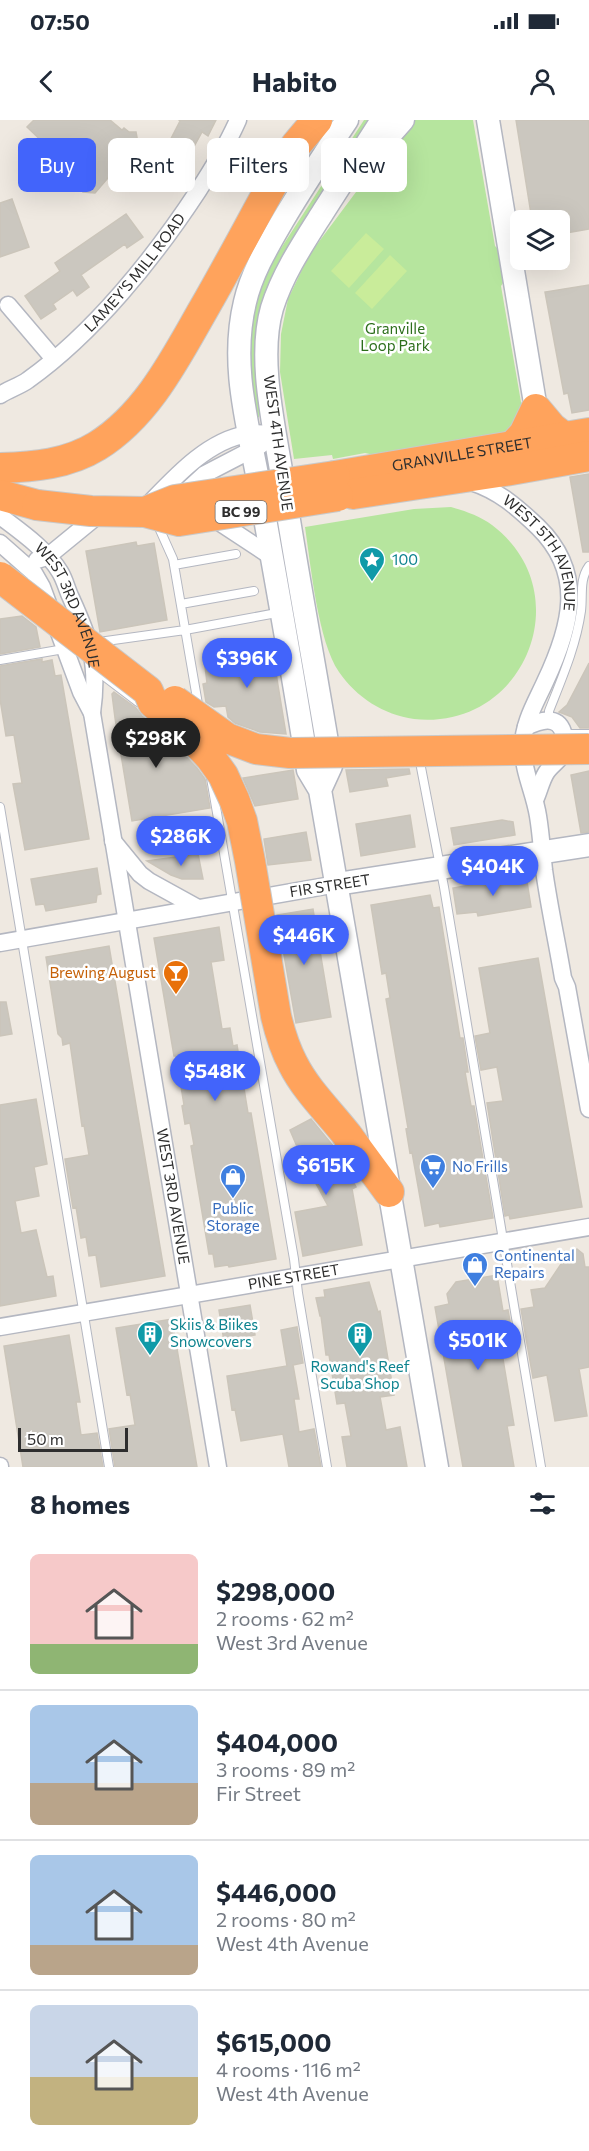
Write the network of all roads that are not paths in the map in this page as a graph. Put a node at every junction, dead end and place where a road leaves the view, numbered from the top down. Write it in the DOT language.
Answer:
graph roads {
  1 [pos="238,120"];
  2 [pos="316,120"];
  3 [pos="346,120"];
  4 [pos="382,120"];
  5 [pos="403,120"];
  6 [pos="488,120"];
  7 [pos="318,220"];
  8 [pos="8,304"];
  9 [pos="54,359"];
  10 [pos="1,391"];
  11 [pos="536,409"];
  12 [pos="276,435"];
  13 [pos="577,435"];
  14 [pos="251,442"];
  15 [pos="512,447"];
  16 [pos="589,456"];
  17 [pos="0,468"];
  18 [pos="459,477"];
  19 [pos="337,486"];
  20 [pos="0,495"];
  21 [pos="105,509"];
  22 [pos="149,511"];
  23 [pos="0,516"];
  24 [pos="0,543"];
  25 [pos="236,554"];
  26 [pos="47,556"];
  27 [pos="272,557"];
  28 [pos="174,565"];
  29 [pos="589,566"];
  30 [pos="11,569"];
  31 [pos="254,591"];
  32 [pos="181,604"];
  33 [pos="282,612"];
  34 [pos="185,630"];
  35 [pos="91,643"];
  36 [pos="64,649"];
  37 [pos="0,660"];
  38 [pos="96,669"];
  39 [pos="152,704"];
  40 [pos="92,713"];
  41 [pos="549,720"];
  42 [pos="526,727"];
  43 [pos="202,730"];
  44 [pos="564,734"];
  45 [pos="589,734"];
  46 [pos="204,741"];
  47 [pos="417,741"];
  48 [pos="589,749"];
  49 [pos="202,766"];
  50 [pos="210,774"];
  51 [pos="320,790"];
  52 [pos="535,800"];
  53 [pos="0,807"];
  54 [pos="112,839"];
  55 [pos="589,845"];
  56 [pos="543,852"];
  57 [pos="440,869"];
  58 [pos="337,884"];
  59 [pos="231,902"];
  60 [pos="198,908"];
  61 [pos="126,921"];
  62 [pos="22,939"];
  63 [pos="0,943"];
  64 [pos="589,1109"];
  65 [pos="389,1192"];
  66 [pos="589,1227"];
  67 [pos="503,1241"];
  68 [pos="401,1258"];
  69 [pos="296,1276"];
  70 [pos="189,1293"];
  71 [pos="83,1312"];
  72 [pos="0,1327"];
  73 [pos="109,1467"];
  74 [pos="218,1467"];
  75 [pos="327,1467"];
  76 [pos="437,1467"];
  77 [pos="541,1467"];
  1 -- 9 [label="street, LAMEY'S MILL ROAD"];
  2 -- 17 [label="highway"];
  3 -- 14 [label="main road, WEST 4TH AVENUE"];
  4 -- 7 [label="main road, WEST 4TH AVENUE"];
  5 -- 7 [label="main road"];
  6 -- 11 [label="main road"];
  7 -- 12 [label="main road, WEST 4TH AVENUE"];
  8 -- 9 [label="street"];
  9 -- 10 [label="street, LAMEY'S MILL ROAD"];
  11 -- 13 [label="highway"];
  11 -- 15 [label="highway"];
  12 -- 14 [label="street"];
  12 -- 51 [label="main road, WEST 4TH AVENUE"];
  13 -- 15 [label="highway, GRANVILLE STREET / BC 99"];
  14 -- 22 [label="street"];
  14 -- 27 [label="main road, WEST 4TH AVENUE"];
  15 -- 19 [label="highway, GRANVILLE STREET / BC 99"];
  16 -- 18 [label="highway, GRANVILLE STREET / BC 99"];
  18 -- 19 [label="highway, GRANVILLE STREET / BC 99"];
  18 -- 42 [label="street, WEST 5TH AVENUE"];
  19 -- 22 [label="highway, BC 99, bridge"];
  20 -- 21 [label="street"];
  20 -- 22 [label="highway, BC 99, bridge"];
  21 -- 22 [label="street"];
  21 -- 26 [label="street"];
  22 -- 27 [label="street"];
  22 -- 28 [label="lane"];
  23 -- 26 [label="street, WEST 3RD AVENUE"];
  24 -- 30 [label="street, WEST 3RD AVENUE"];
  25 -- 28 [label="lane"];
  26 -- 30 [label="street"];
  26 -- 35 [label="street, WEST 3RD AVENUE"];
  27 -- 33 [label="main road, WEST 4TH AVENUE"];
  28 -- 32 [label="lane"];
  29 -- 41 [label="lane"];
  30 -- 36 [label="street, WEST 3RD AVENUE"];
  30 -- 39 [label="highway, bridge"];
  31 -- 32 [label="lane"];
  32 -- 34 [label="lane"];
  33 -- 34 [label="lane"];
  33 -- 51 [label="main road, WEST 4TH AVENUE"];
  34 -- 35 [label="lane"];
  34 -- 43 [label="lane"];
  35 -- 38 [label="street, WEST 3RD AVENUE"];
  36 -- 37 [label="lane"];
  36 -- 40 [label="street, WEST 3RD AVENUE"];
  38 -- 39 [label="lane"];
  38 -- 40 [label="street, WEST 3RD AVENUE"];
  39 -- 48 [label="highway, bridge"];
  39 -- 65 [label="highway, bridge"];
  40 -- 54 [label="street, WEST 3RD AVENUE"];
  41 -- 42 [label="street"];
  41 -- 44 [label="street"];
  42 -- 52 [label="street, WEST 5TH AVENUE"];
  44 -- 45 [label="lane"];
  44 -- 52 [label="street"];
  46 -- 50 [label="lane"];
  47 -- 57 [label="lane"];
  49 -- 50 [label="lane"];
  50 -- 59 [label="lane"];
  51 -- 58 [label="main road, WEST 4TH AVENUE"];
  52 -- 56 [label="street, WEST 5TH AVENUE"];
  53 -- 62 [label="lane"];
  54 -- 60 [label="street"];
  54 -- 61 [label="street, WEST 3RD AVENUE"];
  55 -- 56 [label="main road, FIR STREET"];
  56 -- 57 [label="main road, FIR STREET"];
  56 -- 64 [label="street, WEST 5TH AVENUE"];
  57 -- 58 [label="main road, FIR STREET"];
  57 -- 67 [label="lane"];
  58 -- 59 [label="street, FIR STREET"];
  58 -- 65 [label="main road, WEST 4TH AVENUE"];
  59 -- 60 [label="street, FIR STREET"];
  59 -- 69 [label="lane"];
  60 -- 61 [label="street, FIR STREET"];
  61 -- 62 [label="street, FIR STREET"];
  61 -- 70 [label="street, WEST 3RD AVENUE"];
  62 -- 63 [label="street, FIR STREET"];
  62 -- 71 [label="lane"];
  65 -- 68 [label="main road, WEST 4TH AVENUE"];
  66 -- 67 [label="street, PINE STREET"];
  67 -- 68 [label="street, PINE STREET"];
  67 -- 77 [label="lane"];
  68 -- 69 [label="street, PINE STREET"];
  68 -- 76 [label="main road, WEST 4TH AVENUE"];
  69 -- 70 [label="street, PINE STREET"];
  69 -- 75 [label="lane"];
  70 -- 71 [label="street, PINE STREET"];
  70 -- 74 [label="street, WEST 3RD AVENUE"];
  71 -- 72 [label="street, PINE STREET"];
  71 -- 73 [label="lane"];
}
